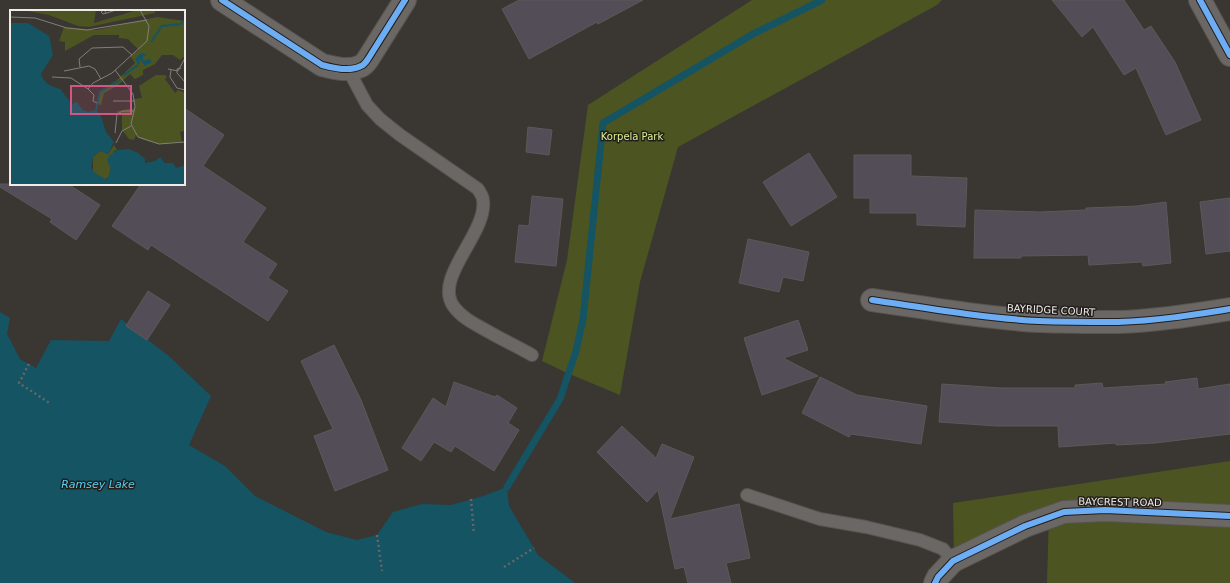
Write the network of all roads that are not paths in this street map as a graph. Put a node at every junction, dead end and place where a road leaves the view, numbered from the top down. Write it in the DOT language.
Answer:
graph roads {
  1 [pos="222,0"];
  2 [pos="405,0"];
  3 [pos="1200,0"];
  4 [pos="1230,55"];
  5 [pos="348,69"];
  6 [pos="872,300"];
  7 [pos="1230,309"];
  8 [pos="532,355"];
  9 [pos="747,495"];
  10 [pos="1230,516"];
  11 [pos="953,561"];
  12 [pos="934,583"];
  1 -- 5 [label="street"];
  2 -- 5 [label="street"];
  3 -- 4 [label="street"];
  5 -- 8 [label="lane"];
  6 -- 7 [label="street, BAYRIDGE COURT"];
  9 -- 11 [label="lane"];
  10 -- 11 [label="street, BAYCREST ROAD"];
  11 -- 12 [label="street, BAYCREST ROAD"];
}
